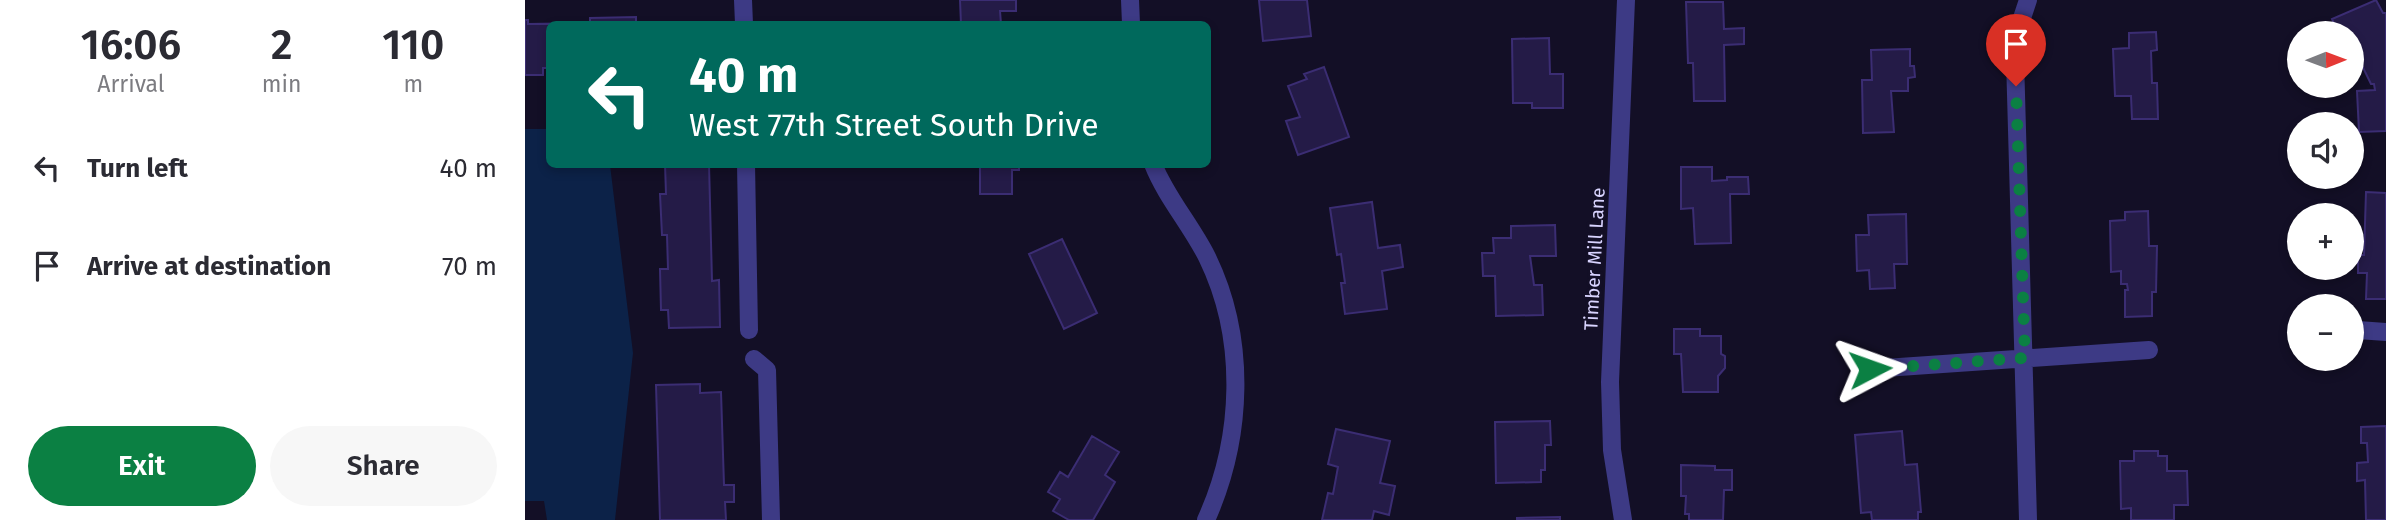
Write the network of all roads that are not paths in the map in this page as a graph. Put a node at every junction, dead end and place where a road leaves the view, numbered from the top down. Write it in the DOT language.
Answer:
graph roads {
  1 [pos="743,0"];
  2 [pos="1130,0"];
  3 [pos="1626,0"];
  4 [pos="2028,0"];
  5 [pos="744,21"];
  6 [pos="1131,21"];
  7 [pos="746,168"];
  8 [pos="1155,168"];
  9 [pos="749,330"];
  10 [pos="2364,330"];
  11 [pos="2386,332"];
  12 [pos="2149,349"];
  13 [pos="2025,358"];
  14 [pos="754,359"];
  15 [pos="1870,369"];
  16 [pos="771,520"];
  17 [pos="1206,520"];
  18 [pos="1623,520"];
  19 [pos="2028,520"];
  1 -- 5 [label="street"];
  2 -- 6 [label="street"];
  3 -- 18 [label="street, Timber Mill Lane"];
  4 -- 13 [label="street"];
  7 -- 9 [label="street"];
  8 -- 17 [label="street"];
  10 -- 11 [label="street"];
  12 -- 13 [label="street"];
  13 -- 15 [label="street"];
  13 -- 19 [label="street"];
  14 -- 16 [label="street"];
}
